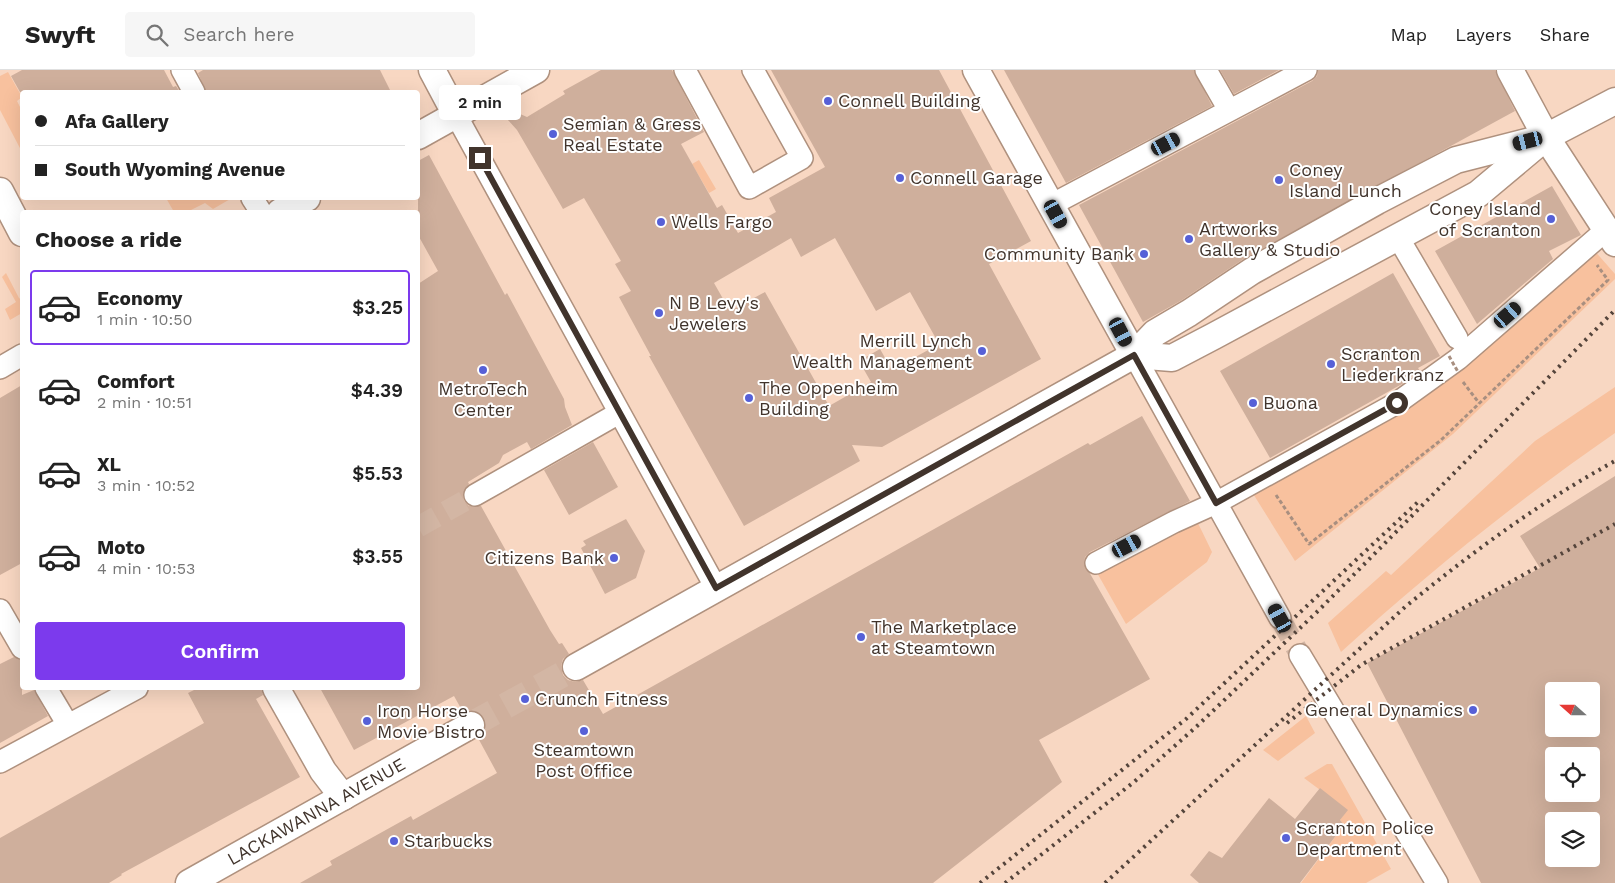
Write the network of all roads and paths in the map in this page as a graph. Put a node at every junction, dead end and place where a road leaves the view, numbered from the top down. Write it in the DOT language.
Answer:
graph roads {
  1 [pos="182,70"];
  2 [pos="432,70"];
  3 [pos="536,70"];
  4 [pos="685,70"];
  5 [pos="753,70"];
  6 [pos="976,70"];
  7 [pos="1206,70"];
  8 [pos="1306,70"];
  9 [pos="1510,70"];
  10 [pos="193,90"];
  11 [pos="1615,101"];
  12 [pos="1229,110"];
  13 [pos="456,115"];
  14 [pos="420,135"];
  15 [pos="1546,136"];
  16 [pos="0,191"];
  17 [pos="303,200"];
  18 [pos="1051,205"];
  19 [pos="284,210"];
  20 [pos="20,229"];
  21 [pos="1610,237"];
  22 [pos="1399,239"];
  23 [pos="1593,260"];
  24 [pos="1453,347"];
  25 [pos="1134,355"];
  26 [pos="20,356"];
  27 [pos="0,368"];
  28 [pos="1466,370"];
  29 [pos="1459,374"];
  30 [pos="1479,403"];
  31 [pos="619,413"];
  32 [pos="475,495"];
  33 [pos="1276,495"];
  34 [pos="1216,503"];
  35 [pos="1096,563"];
  36 [pos="716,588"];
  37 [pos="0,610"];
  38 [pos="1280,618"];
  39 [pos="20,645"];
  40 [pos="1300,656"];
  41 [pos="576,667"];
  42 [pos="47,690"];
  43 [pos="133,690"];
  44 [pos="277,690"];
  45 [pos="68,724"];
  46 [pos="471,725"];
  47 [pos="0,762"];
  48 [pos="343,797"];
  49 [pos="189,883"];
  50 [pos="1437,883"];
  1 -- 10 [label="street"];
  2 -- 13 [label="main road"];
  3 -- 13 [label="main road"];
  4 -- 5 [label="street"];
  6 -- 18 [label="main road"];
  7 -- 12 [label="street"];
  8 -- 12 [label="street"];
  9 -- 15 [label="main road"];
  11 -- 15 [label="main road"];
  12 -- 18 [label="street"];
  13 -- 14 [label="main road"];
  13 -- 31 [label="street"];
  15 -- 21 [label="main road"];
  15 -- 25 [label="main road"];
  15 -- 25 [label="main road"];
  16 -- 20 [label="main road"];
  17 -- 19 [label="main road"];
  18 -- 25 [label="main road"];
  21 -- 34 [label="street"];
  22 -- 24 [label="street"];
  23 -- 30 [label="path"];
  24 -- 29 [label="path, bridge"];
  25 -- 34 [label="street"];
  25 -- 36 [label="main road"];
  26 -- 27 [label="street"];
  28 -- 29 [label="path"];
  29 -- 30 [label="path"];
  30 -- 33 [label="path"];
  31 -- 32 [label="street"];
  31 -- 36 [label="street"];
  34 -- 35 [label="street"];
  34 -- 38 [label="street"];
  36 -- 41 [label="main road"];
  37 -- 39 [label="street"];
  40 -- 50 [label="street"];
  42 -- 45 [label="street"];
  43 -- 45 [label="street"];
  44 -- 48 [label="main road"];
  45 -- 47 [label="street"];
  46 -- 48 [label="main road, LACKAWANNA AVENUE"];
  48 -- 49 [label="main road, LACKAWANNA AVENUE"];
}
